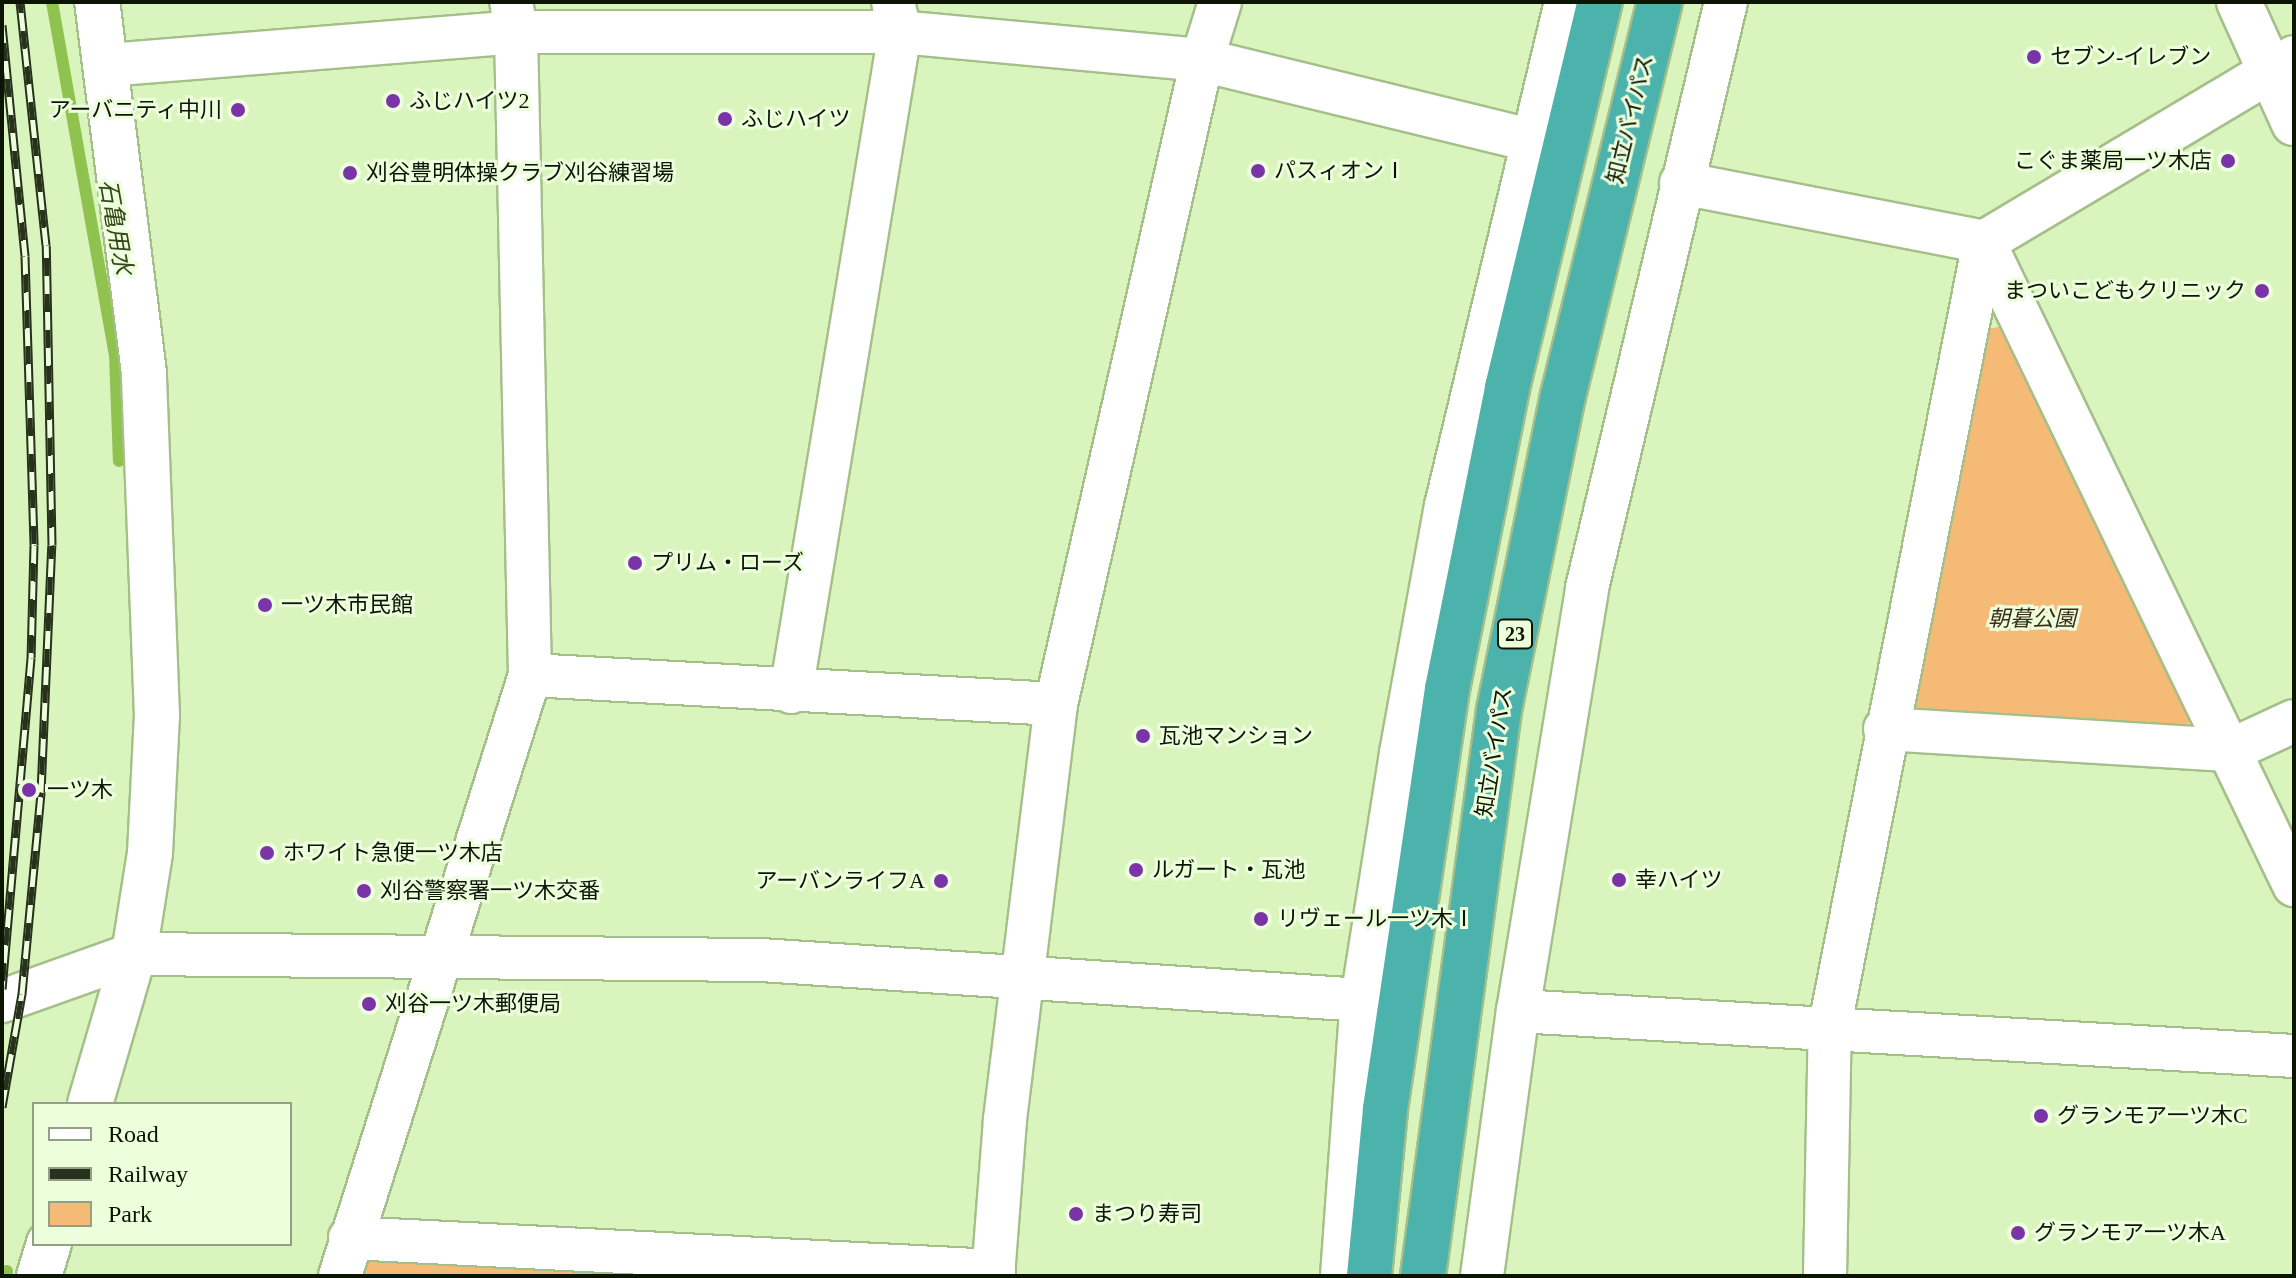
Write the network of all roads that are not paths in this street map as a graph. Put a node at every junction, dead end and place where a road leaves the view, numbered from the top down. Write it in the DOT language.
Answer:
graph roads {
  1 [pos="97,2"];
  2 [pos="1220,2"];
  3 [pos="1566,2"];
  4 [pos="1600,2"];
  5 [pos="1660,2"];
  6 [pos="1726,2"];
  7 [pos="2239,2"];
  8 [pos="514,17"];
  9 [pos="896,17"];
  10 [pos="1202,60"];
  11 [pos="2282,64"];
  12 [pos="108,65"];
  13 [pos="2294,123"];
  14 [pos="1529,140"];
  15 [pos="1681,183"];
  16 [pos="1984,242"];
  17 [pos="530,675"];
  18 [pos="791,692"];
  19 [pos="1056,704"];
  20 [pos="2294,721"];
  21 [pos="1885,729"];
  22 [pos="2231,750"];
  23 [pos="2294,885"];
  24 [pos="134,954"];
  25 [pos="445,954"];
  26 [pos="1024,975"];
  27 [pos="1362,1000"];
  28 [pos="2,1001"];
  29 [pos="1518,1011"];
  30 [pos="1830,1025"];
  31 [pos="2294,1056"];
  32 [pos="91,1102"];
  33 [pos="48,1246"];
  34 [pos="345,1257"];
  35 [pos="698,1266"];
  36 [pos="993,1273"];
  37 [pos="39,1276"];
  38 [pos="1342,1276"];
  39 [pos="1369,1276"];
  40 [pos="1423,1276"];
  41 [pos="1482,1276"];
  42 [pos="1825,1276"];
  1 -- 12 [label="street"];
  2 -- 10 [label="street"];
  3 -- 14 [label="street"];
  4 -- 39 [label="highway"];
  5 -- 40 [label="highway, 知立バイパス / 23"];
  6 -- 15 [label="street"];
  7 -- 11 [label="street"];
  8 -- 9 [label="street"];
  8 -- 12 [label="street"];
  8 -- 17 [label="street"];
  9 -- 10 [label="street"];
  9 -- 18 [label="street"];
  10 -- 14 [label="street"];
  10 -- 19 [label="street"];
  11 -- 13 [label="street"];
  11 -- 16 [label="street"];
  12 -- 24 [label="street"];
  14 -- 27 [label="street"];
  15 -- 16 [label="street"];
  15 -- 29 [label="street"];
  16 -- 21 [label="street"];
  16 -- 22 [label="street"];
  17 -- 18 [label="street"];
  17 -- 25 [label="street"];
  18 -- 19 [label="street"];
  19 -- 26 [label="street"];
  20 -- 22 [label="street"];
  21 -- 22 [label="street"];
  21 -- 30 [label="street"];
  22 -- 23 [label="street"];
  24 -- 25 [label="street"];
  24 -- 28 [label="street"];
  24 -- 32 [label="street"];
  25 -- 26 [label="street"];
  25 -- 34 [label="street"];
  26 -- 27 [label="street"];
  26 -- 36 [label="street"];
  27 -- 38 [label="street"];
  29 -- 30 [label="street"];
  29 -- 41 [label="street"];
  30 -- 31 [label="street"];
  30 -- 42 [label="street"];
  33 -- 37 [label="street"];
  34 -- 35 [label="street"];
  35 -- 36 [label="street"];
}
